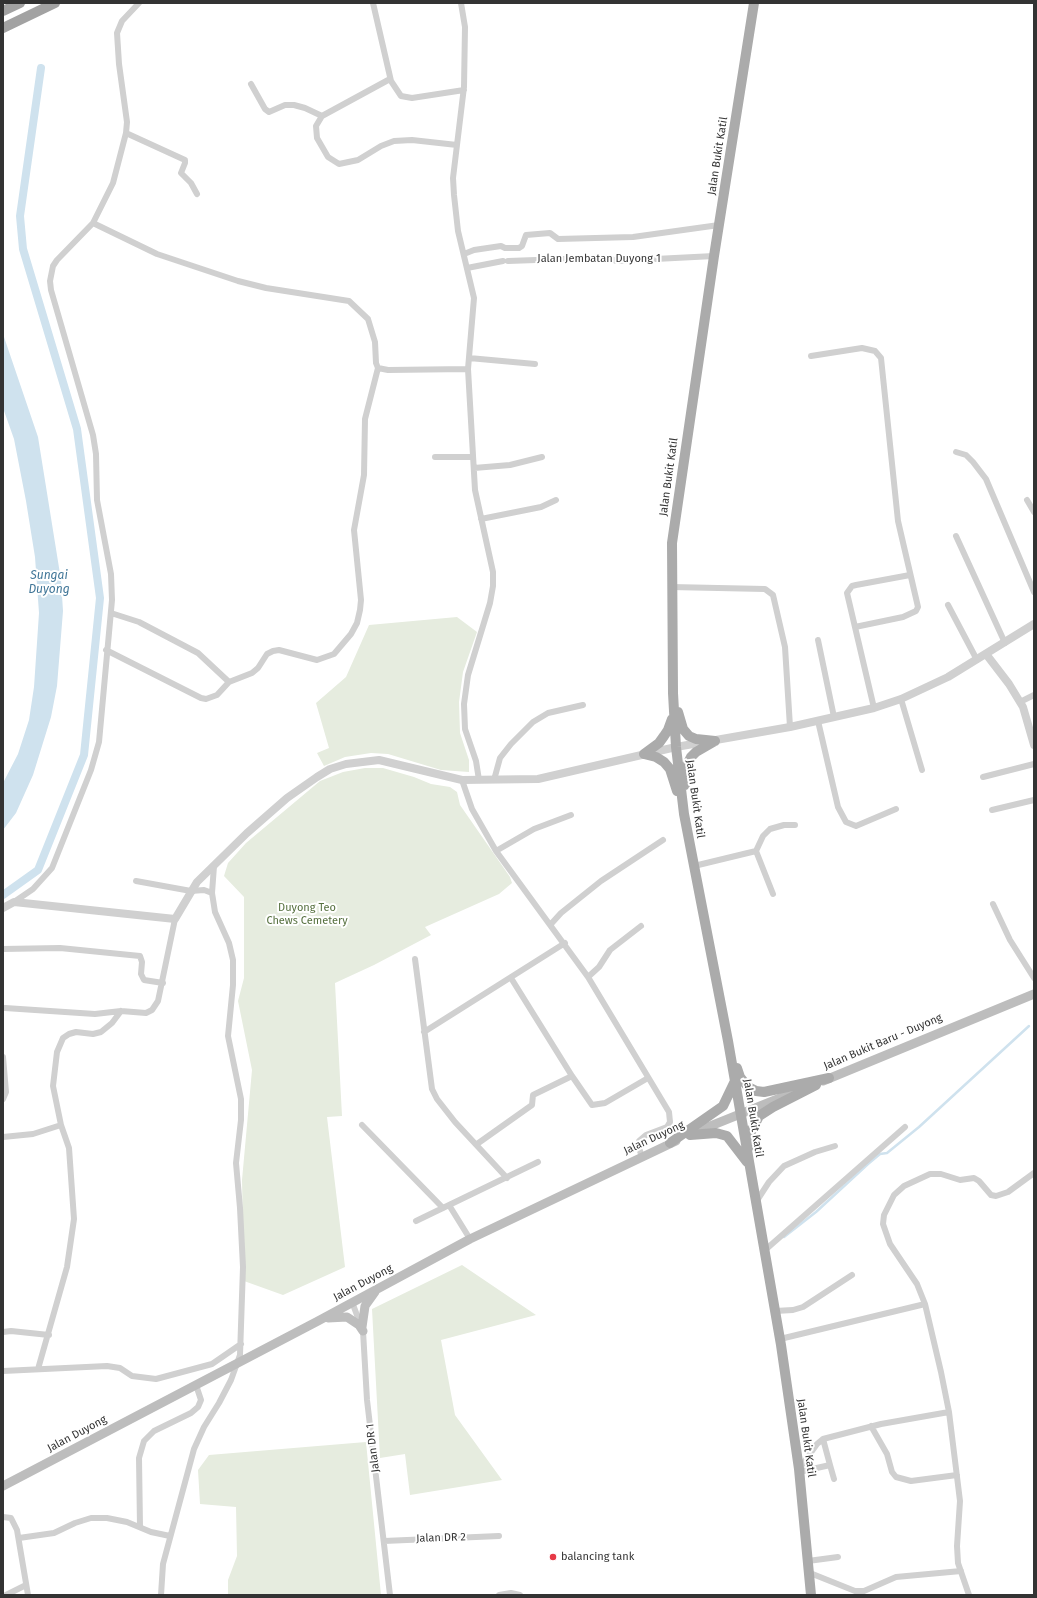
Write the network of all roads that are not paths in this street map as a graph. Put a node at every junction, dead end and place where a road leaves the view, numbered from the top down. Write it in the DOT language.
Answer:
graph roads {
  1 [pos="55,3"];
  2 [pos="139,3"];
  3 [pos="373,3"];
  4 [pos="461,3"];
  5 [pos="754,3"];
  6 [pos="17,4"];
  7 [pos="3,11"];
  8 [pos="3,28"];
  9 [pos="390,79"];
  10 [pos="251,84"];
  11 [pos="464,90"];
  12 [pos="322,116"];
  13 [pos="126,133"];
  14 [pos="457,146"];
  15 [pos="197,194"];
  16 [pos="93,223"];
  17 [pos="719,225"];
  18 [pos="464,254"];
  19 [pos="714,256"];
  20 [pos="467,268"];
  21 [pos="811,356"];
  22 [pos="469,358"];
  23 [pos="535,364"];
  24 [pos="378,368"];
  25 [pos="468,369"];
  26 [pos="956,452"];
  27 [pos="435,457"];
  28 [pos="542,457"];
  29 [pos="473,458"];
  30 [pos="474,468"];
  31 [pos="556,500"];
  32 [pos="1027,500"];
  33 [pos="1034,512"];
  34 [pos="481,519"];
  35 [pos="956,536"];
  36 [pos="910,575"];
  37 [pos="672,587"];
  38 [pos="1034,592"];
  39 [pos="948,605"];
  40 [pos="111,613"];
  41 [pos="1034,624"];
  42 [pos="855,627"];
  43 [pos="818,640"];
  44 [pos="1005,643"];
  45 [pos="106,650"];
  46 [pos="986,654"];
  47 [pos="977,660"];
  48 [pos="229,682"];
  49 [pos="673,693"];
  50 [pos="1034,695"];
  51 [pos="901,699"];
  52 [pos="1020,702"];
  53 [pos="583,705"];
  54 [pos="874,708"];
  55 [pos="674,711"];
  56 [pos="834,717"];
  57 [pos="818,721"];
  58 [pos="790,727"];
  59 [pos="715,741"];
  60 [pos="1034,745"];
  61 [pos="676,747"];
  62 [pos="644,754"];
  63 [pos="1034,764"];
  64 [pos="922,770"];
  65 [pos="983,777"];
  66 [pos="462,780"];
  67 [pos="479,780"];
  68 [pos="494,780"];
  69 [pos="1034,800"];
  70 [pos="896,809"];
  71 [pos="992,810"];
  72 [pos="684,814"];
  73 [pos="571,815"];
  74 [pos="795,825"];
  75 [pos="663,840"];
  76 [pos="496,851"];
  77 [pos="756,851"];
  78 [pos="214,866"];
  79 [pos="694,866"];
  80 [pos="136,881"];
  81 [pos="191,891"];
  82 [pos="212,893"];
  83 [pos="773,894"];
  84 [pos="14,902"];
  85 [pos="993,904"];
  86 [pos="3,908"];
  87 [pos="174,919"];
  88 [pos="551,924"];
  89 [pos="641,926"];
  90 [pos="565,943"];
  91 [pos="3,949"];
  92 [pos="415,959"];
  93 [pos="588,977"];
  94 [pos="511,978"];
  95 [pos="1034,978"];
  96 [pos="163,982"];
  97 [pos="1034,994"];
  98 [pos="5,1008"];
  99 [pos="121,1012"];
  100 [pos="424,1032"];
  101 [pos="728,1042"];
  102 [pos="3,1057"];
  103 [pos="572,1076"];
  104 [pos="648,1078"];
  105 [pos="829,1078"];
  106 [pos="735,1081"];
  107 [pos="3,1099"];
  108 [pos="741,1113"];
  109 [pos="61,1125"];
  110 [pos="362,1125"];
  111 [pos="904,1127"];
  112 [pos="690,1135"];
  113 [pos="3,1137"];
  114 [pos="670,1143"];
  115 [pos="477,1144"];
  116 [pos="835,1146"];
  117 [pos="642,1157"];
  118 [pos="538,1162"];
  119 [pos="748,1163"];
  120 [pos="1034,1173"];
  121 [pos="507,1178"];
  122 [pos="755,1203"];
  123 [pos="449,1205"];
  124 [pos="443,1208"];
  125 [pos="416,1221"];
  126 [pos="470,1239"];
  127 [pos="764,1251"];
  128 [pos="852,1275"];
  129 [pos="379,1288"];
  130 [pos="352,1302"];
  131 [pos="925,1304"];
  132 [pos="775,1311"];
  133 [pos="318,1321"];
  134 [pos="362,1329"];
  135 [pos="3,1332"];
  136 [pos="50,1334"];
  137 [pos="780,1340"];
  138 [pos="241,1344"];
  139 [pos="237,1364"];
  140 [pos="38,1370"];
  141 [pos="3,1371"];
  142 [pos="196,1385"];
  143 [pos="949,1412"];
  144 [pos="871,1426"];
  145 [pos="823,1439"];
  146 [pos="830,1465"];
  147 [pos="799,1470"];
  148 [pos="957,1475"];
  149 [pos="834,1479"];
  150 [pos="3,1486"];
  151 [pos="3,1517"];
  152 [pos="140,1527"];
  153 [pos="170,1536"];
  154 [pos="499,1536"];
  155 [pos="19,1538"];
  156 [pos="384,1541"];
  157 [pos="838,1557"];
  158 [pos="808,1561"];
  159 [pos="961,1571"];
  160 [pos="810,1573"];
  161 [pos="26,1585"];
  162 [pos="6,1595"];
  163 [pos="28,1595"];
  164 [pos="161,1595"];
  165 [pos="390,1595"];
  166 [pos="499,1595"];
  167 [pos="520,1595"];
  168 [pos="811,1595"];
  169 [pos="970,1595"];
  1 -- 8 [label="highway"];
  2 -- 13 [label="street"];
  3 -- 9 [label="street"];
  4 -- 11 [label="street"];
  5 -- 17 [label="main road, Jalan Bukit Katil"];
  6 -- 7 [label="highway"];
  9 -- 11 [label="street"];
  9 -- 12 [label="street"];
  10 -- 12 [label="street"];
  11 -- 14 [label="street"];
  12 -- 14 [label="street"];
  13 -- 15 [label="street"];
  13 -- 16 [label="street"];
  14 -- 18 [label="street"];
  16 -- 24 [label="street"];
  16 -- 40 [label="street"];
  17 -- 18 [label="street"];
  17 -- 19 [label="main road, Jalan Bukit Katil"];
  18 -- 20 [label="street"];
  19 -- 20 [label="street, Jalan Jembatan Duyong 1"];
  19 -- 37 [label="main road, Jalan Bukit Katil"];
  20 -- 22 [label="street"];
  21 -- 36 [label="street"];
  22 -- 23 [label="street"];
  22 -- 25 [label="street"];
  24 -- 25 [label="street"];
  24 -- 48 [label="street"];
  25 -- 29 [label="street"];
  26 -- 38 [label="street"];
  27 -- 29 [label="street"];
  28 -- 30 [label="street"];
  29 -- 30 [label="street"];
  30 -- 34 [label="street"];
  31 -- 34 [label="street"];
  32 -- 33 [label="street"];
  34 -- 67 [label="street"];
  35 -- 44 [label="street"];
  36 -- 42 [label="street"];
  36 -- 42 [label="street"];
  37 -- 49 [label="main road, Jalan Bukit Katil"];
  37 -- 58 [label="street"];
  39 -- 47 [label="street"];
  40 -- 45 [label="street"];
  40 -- 48 [label="street"];
  41 -- 44 [label="street"];
  42 -- 54 [label="street"];
  43 -- 56 [label="street"];
  44 -- 46 [label="street"];
  45 -- 48 [label="street"];
  45 -- 84 [label="street"];
  46 -- 47 [label="street"];
  46 -- 52 [label="street"];
  47 -- 51 [label="street"];
  49 -- 55 [label="main road, Jalan Bukit Katil"];
  49 -- 59 [label="main road"];
  50 -- 52 [label="street"];
  51 -- 54 [label="street"];
  51 -- 64 [label="street"];
  52 -- 60 [label="street"];
  53 -- 68 [label="street"];
  54 -- 56 [label="street"];
  55 -- 61 [label="main road, Jalan Bukit Katil"];
  55 -- 62 [label="main road"];
  56 -- 57 [label="street"];
  57 -- 58 [label="street"];
  57 -- 70 [label="street"];
  58 -- 59 [label="street"];
  59 -- 61 [label="street"];
  59 -- 72 [label="main road"];
  61 -- 62 [label="street"];
  61 -- 72 [label="main road, Jalan Bukit Katil"];
  62 -- 68 [label="street"];
  62 -- 72 [label="main road"];
  63 -- 65 [label="street"];
  66 -- 67 [label="street"];
  66 -- 76 [label="street"];
  66 -- 78 [label="street"];
  67 -- 68 [label="street"];
  69 -- 71 [label="street"];
  72 -- 79 [label="main road, Jalan Bukit Katil"];
  73 -- 76 [label="street"];
  74 -- 77 [label="street"];
  75 -- 88 [label="street"];
  76 -- 88 [label="street"];
  77 -- 79 [label="street"];
  77 -- 83 [label="street"];
  78 -- 81 [label="street"];
  78 -- 82 [label="street"];
  79 -- 101 [label="main road, Jalan Bukit Katil"];
  80 -- 81 [label="street"];
  81 -- 82 [label="street"];
  81 -- 87 [label="street"];
  82 -- 138 [label="street"];
  84 -- 86 [label="street"];
  84 -- 87 [label="street"];
  85 -- 95 [label="street"];
  87 -- 96 [label="street"];
  88 -- 90 [label="street"];
  89 -- 93 [label="street"];
  90 -- 93 [label="street"];
  90 -- 94 [label="street"];
  91 -- 96 [label="street"];
  92 -- 100 [label="street"];
  93 -- 104 [label="street"];
  94 -- 100 [label="street"];
  94 -- 103 [label="street"];
  96 -- 99 [label="street"];
  97 -- 105 [label="main road, Jalan Bukit Baru - Duyong"];
  98 -- 99 [label="street"];
  99 -- 109 [label="street"];
  100 -- 115 [label="street"];
  101 -- 105 [label="main road"];
  101 -- 106 [label="main road, Jalan Bukit Katil"];
  102 -- 107 [label="street"];
  103 -- 104 [label="street"];
  103 -- 115 [label="street"];
  104 -- 117 [label="street"];
  105 -- 108 [label="main road, Jalan Bukit Baru - Duyong"];
  105 -- 119 [label="main road"];
  106 -- 108 [label="main road, Jalan Bukit Katil"];
  106 -- 114 [label="main road"];
  108 -- 112 [label="main road, Jalan Duyong"];
  108 -- 119 [label="main road, Jalan Bukit Katil"];
  109 -- 113 [label="street"];
  109 -- 136 [label="street"];
  110 -- 124 [label="street"];
  111 -- 127 [label="street"];
  112 -- 114 [label="main road, Jalan Duyong"];
  112 -- 119 [label="main road"];
  114 -- 117 [label="main road, Jalan Duyong"];
  115 -- 121 [label="street"];
  116 -- 122 [label="street"];
  117 -- 126 [label="main road, Jalan Duyong"];
  118 -- 121 [label="street"];
  119 -- 122 [label="main road, Jalan Bukit Katil"];
  120 -- 131 [label="street"];
  121 -- 123 [label="street"];
  122 -- 127 [label="main road, Jalan Bukit Katil"];
  123 -- 124 [label="street"];
  123 -- 126 [label="street"];
  124 -- 125 [label="street"];
  126 -- 129 [label="main road, Jalan Duyong"];
  127 -- 132 [label="main road, Jalan Bukit Katil"];
  128 -- 132 [label="street"];
  129 -- 130 [label="main road, Jalan Duyong"];
  129 -- 134 [label="main road"];
  130 -- 133 [label="main road, Jalan Duyong"];
  130 -- 134 [label="street, Jalan DR 1"];
  131 -- 137 [label="street"];
  131 -- 143 [label="street"];
  132 -- 137 [label="main road, Jalan Bukit Katil"];
  133 -- 134 [label="main road"];
  133 -- 139 [label="main road, Jalan Duyong"];
  134 -- 156 [label="street, Jalan DR 1"];
  135 -- 136 [label="street"];
  136 -- 140 [label="street"];
  137 -- 147 [label="main road, Jalan Bukit Katil"];
  138 -- 139 [label="street"];
  138 -- 140 [label="street"];
  139 -- 142 [label="main road, Jalan Duyong"];
  139 -- 153 [label="street"];
  140 -- 141 [label="street"];
  142 -- 150 [label="main road, Jalan Duyong"];
  142 -- 152 [label="street"];
  143 -- 144 [label="street"];
  143 -- 148 [label="street"];
  144 -- 145 [label="street"];
  144 -- 148 [label="street"];
  145 -- 146 [label="street"];
  145 -- 147 [label="street"];
  146 -- 147 [label="street"];
  146 -- 149 [label="street"];
  147 -- 158 [label="main road, Jalan Bukit Katil"];
  148 -- 159 [label="street"];
  151 -- 155 [label="street"];
  152 -- 153 [label="street"];
  152 -- 155 [label="street"];
  153 -- 164 [label="street"];
  154 -- 156 [label="street, Jalan DR 2"];
  155 -- 161 [label="street"];
  156 -- 165 [label="street, Jalan DR 1"];
  157 -- 158 [label="street"];
  158 -- 160 [label="main road, Jalan Bukit Katil"];
  159 -- 160 [label="street"];
  159 -- 169 [label="street"];
  160 -- 168 [label="main road, Jalan Bukit Katil"];
  161 -- 162 [label="street"];
  161 -- 163 [label="street"];
  166 -- 167 [label="street"];
}
